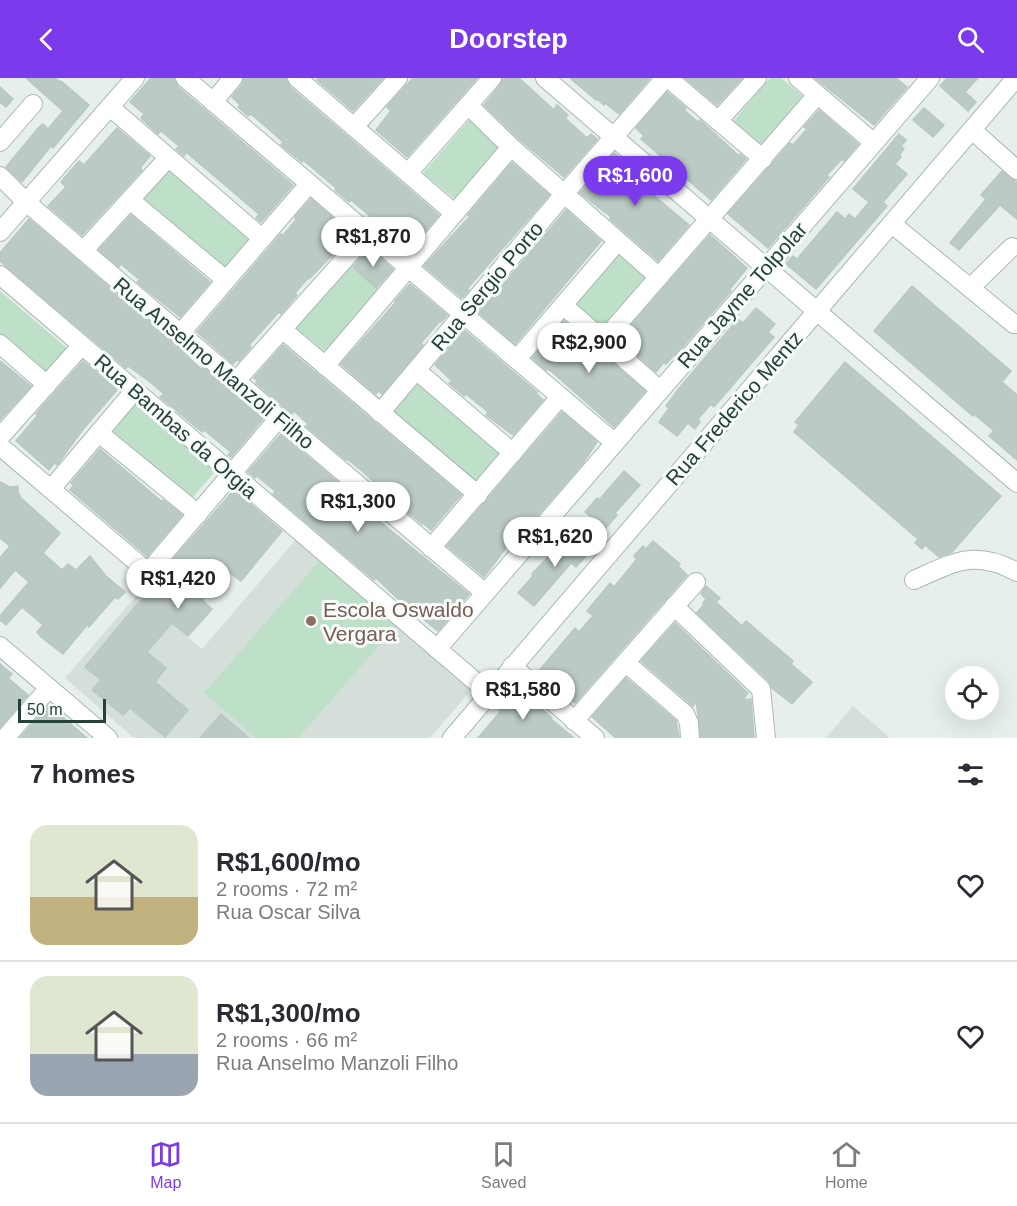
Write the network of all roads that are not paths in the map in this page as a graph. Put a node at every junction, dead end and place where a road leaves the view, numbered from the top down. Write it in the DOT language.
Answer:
graph roads {
  1 [pos="135,78"];
  2 [pos="185,78"];
  3 [pos="233,78"];
  4 [pos="398,78"];
  5 [pos="492,78"];
  6 [pos="545,78"];
  7 [pos="667,78"];
  8 [pos="757,78"];
  9 [pos="798,78"];
  10 [pos="1016,78"];
  11 [pos="302,80"];
  12 [pos="919,82"];
  13 [pos="817,95"];
  14 [pos="213,102"];
  15 [pos="33,104"];
  16 [pos="468,105"];
  17 [pos="110,106"];
  18 [pos="718,121"];
  19 [pos="354,127"];
  20 [pos="972,130"];
  21 [pos="614,138"];
  22 [pos="0,142"];
  23 [pos="873,142"];
  24 [pos="511,147"];
  25 [pos="168,158"];
  26 [pos="762,159"];
  27 [pos="1017,170"];
  28 [pos="408,173"];
  29 [pos="0,176"];
  30 [pos="309,184"];
  31 [pos="565,193"];
  32 [pos="130,200"];
  33 [pos="26,202"];
  34 [pos="454,213"];
  35 [pos="710,220"];
  36 [pos="892,224"];
  37 [pos="0,232"];
  38 [pos="368,233"];
  39 [pos="262,238"];
  40 [pos="618,241"];
  41 [pos="1012,246"];
  42 [pos="83,251"];
  43 [pos="408,267"];
  44 [pos="766,268"];
  45 [pos="0,275"];
  46 [pos="659,277"];
  47 [pos="226,280"];
  48 [pos="970,288"];
  49 [pos="564,306"];
  50 [pos="817,311"];
  51 [pos="463,314"];
  52 [pos="1017,324"];
  53 [pos="282,329"];
  54 [pos="180,334"];
  55 [pos="603,341"];
  56 [pos="0,344"];
  57 [pos="82,345"];
  58 [pos="517,359"];
  59 [pos="325,366"];
  60 [pos="416,370"];
  61 [pos="236,381"];
  62 [pos="47,385"];
  63 [pos="135,390"];
  64 [pos="660,390"];
  65 [pos="561,397"];
  66 [pos="380,412"];
  67 [pos="279,418"];
  68 [pos="99,432"];
  69 [pos="0,437"];
  70 [pos="615,443"];
  71 [pos="0,446"];
  72 [pos="513,453"];
  73 [pos="232,473"];
  74 [pos="1017,483"];
  75 [pos="51,489"];
  76 [pos="478,495"];
  77 [pos="198,514"];
  78 [pos="431,548"];
  79 [pos="1017,572"];
  80 [pos="914,580"];
  81 [pos="696,582"];
  82 [pos="485,593"];
  83 [pos="674,606"];
  84 [pos="0,646"];
  85 [pos="437,649"];
  86 [pos="626,663"];
  87 [pos="512,666"];
  88 [pos="49,688"];
  89 [pos="490,693"];
  90 [pos="574,721"];
  91 [pos="102,736"];
  92 [pos="456,736"];
  93 [pos="5,738"];
  94 [pos="595,738"];
  95 [pos="690,738"];
  96 [pos="766,738"];
  1 -- 17 [label="street"];
  2 -- 14 [label="street"];
  3 -- 14 [label="street"];
  4 -- 19 [label="street"];
  5 -- 16 [label="street"];
  6 -- 21 [label="street"];
  7 -- 18 [label="street"];
  7 -- 21 [label="street, Rua Sergio Porto"];
  8 -- 18 [label="street"];
  9 -- 13 [label="street"];
  10 -- 20 [label="street, Rua Frederico Mentz"];
  11 -- 19 [label="street"];
  12 -- 23 [label="street, Rua Jayme Tolpolar"];
  13 -- 23 [label="street"];
  13 -- 26 [label="street"];
  14 -- 30 [label="street"];
  15 -- 22 [label="street"];
  16 -- 24 [label="street"];
  16 -- 28 [label="street"];
  17 -- 25 [label="street"];
  17 -- 33 [label="street"];
  18 -- 26 [label="street"];
  19 -- 28 [label="street"];
  20 -- 27 [label="street"];
  20 -- 36 [label="street, Rua Frederico Mentz"];
  21 -- 31 [label="street, Rua Sergio Porto"];
  21 -- 35 [label="street"];
  23 -- 44 [label="street, Rua Jayme Tolpolar"];
  24 -- 31 [label="street"];
  24 -- 34 [label="street"];
  25 -- 32 [label="street"];
  25 -- 39 [label="street"];
  26 -- 35 [label="street"];
  28 -- 34 [label="street"];
  29 -- 33 [label="street, Rua Anselmo Manzoli Filho"];
  30 -- 38 [label="street"];
  30 -- 39 [label="street"];
  31 -- 40 [label="street"];
  31 -- 51 [label="street, Rua Sergio Porto"];
  32 -- 42 [label="street"];
  32 -- 47 [label="street"];
  33 -- 37 [label="street"];
  33 -- 42 [label="street, Rua Anselmo Manzoli Filho"];
  34 -- 43 [label="street"];
  35 -- 44 [label="street"];
  35 -- 46 [label="street"];
  36 -- 48 [label="street"];
  36 -- 50 [label="street, Rua Frederico Mentz"];
  38 -- 43 [label="street"];
  38 -- 53 [label="street"];
  39 -- 47 [label="street"];
  40 -- 46 [label="street"];
  40 -- 49 [label="street"];
  41 -- 48 [label="street"];
  42 -- 54 [label="street, Rua Anselmo Manzoli Filho"];
  43 -- 51 [label="street"];
  43 -- 59 [label="street"];
  44 -- 50 [label="street"];
  44 -- 64 [label="street, Rua Jayme Tolpolar"];
  45 -- 57 [label="street, Rua Bambas da Orgia"];
  46 -- 55 [label="street"];
  47 -- 54 [label="street"];
  48 -- 52 [label="street"];
  49 -- 55 [label="street"];
  49 -- 58 [label="street"];
  50 -- 74 [label="street"];
  50 -- 87 [label="street, Rua Frederico Mentz"];
  51 -- 58 [label="street"];
  51 -- 60 [label="street, Rua Sergio Porto"];
  53 -- 59 [label="street"];
  53 -- 61 [label="street"];
  54 -- 61 [label="street, Rua Anselmo Manzoli Filho"];
  55 -- 64 [label="street"];
  56 -- 62 [label="street"];
  57 -- 62 [label="street"];
  57 -- 63 [label="street, Rua Bambas da Orgia"];
  58 -- 65 [label="street"];
  59 -- 66 [label="street"];
  60 -- 66 [label="street, Rua Sergio Porto"];
  60 -- 72 [label="street"];
  61 -- 67 [label="street, Rua Anselmo Manzoli Filho"];
  62 -- 69 [label="street"];
  63 -- 68 [label="street"];
  63 -- 73 [label="street, Rua Bambas da Orgia"];
  64 -- 70 [label="street, Rua Jayme Tolpolar"];
  65 -- 70 [label="street"];
  65 -- 72 [label="street"];
  66 -- 76 [label="street"];
  67 -- 73 [label="street"];
  67 -- 78 [label="street, Rua Anselmo Manzoli Filho"];
  68 -- 75 [label="street"];
  68 -- 77 [label="street"];
  70 -- 82 [label="street, Rua Jayme Tolpolar"];
  71 -- 75 [label="street"];
  72 -- 76 [label="street"];
  73 -- 77 [label="street"];
  73 -- 85 [label="street, Rua Bambas da Orgia"];
  75 -- 77 [label="street"];
  76 -- 78 [label="street"];
  78 -- 82 [label="street, Rua Anselmo Manzoli Filho"];
  79 -- 80 [label="street"];
  81 -- 83 [label="street"];
  82 -- 85 [label="street, Rua Jayme Tolpolar"];
  83 -- 86 [label="street"];
  83 -- 96 [label="street"];
  84 -- 88 [label="street"];
  85 -- 89 [label="street, Rua Bambas da Orgia"];
  86 -- 90 [label="street"];
  86 -- 95 [label="street"];
  87 -- 89 [label="street, Rua Frederico Mentz"];
  87 -- 90 [label="street"];
  88 -- 91 [label="street"];
  88 -- 93 [label="street"];
  89 -- 92 [label="street, Rua Frederico Mentz"];
  90 -- 94 [label="street"];
}
